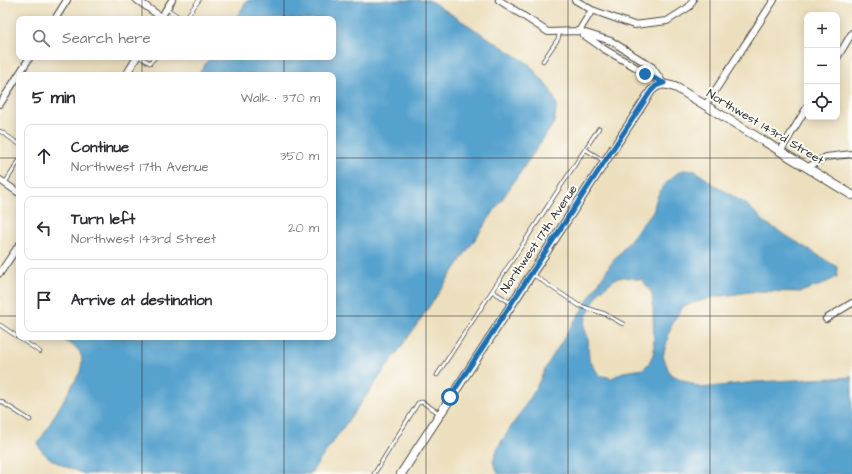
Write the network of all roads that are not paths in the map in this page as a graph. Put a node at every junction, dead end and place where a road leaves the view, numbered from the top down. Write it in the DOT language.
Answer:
graph roads {
  1 [pos="67,0"];
  2 [pos="137,0"];
  3 [pos="172,0"];
  4 [pos="199,0"];
  5 [pos="498,0"];
  6 [pos="575,0"];
  7 [pos="693,0"];
  8 [pos="774,0"];
  9 [pos="167,9"];
  10 [pos="592,10"];
  11 [pos="57,16"];
  12 [pos="158,16"];
  13 [pos="162,16"];
  14 [pos="179,16"];
  15 [pos="186,16"];
  16 [pos="560,31"];
  17 [pos="579,31"];
  18 [pos="852,34"];
  19 [pos="840,53"];
  20 [pos="28,60"];
  21 [pos="135,60"];
  22 [pos="145,60"];
  23 [pos="153,60"];
  24 [pos="543,61"];
  25 [pos="20,72"];
  26 [pos="128,72"];
  27 [pos="16,79"];
  28 [pos="664,83"];
  29 [pos="0,104"];
  30 [pos="705,106"];
  31 [pos="804,112"];
  32 [pos="599,128"];
  33 [pos="0,131"];
  34 [pos="16,142"];
  35 [pos="585,149"];
  36 [pos="780,152"];
  37 [pos="852,154"];
  38 [pos="605,162"];
  39 [pos="16,165"];
  40 [pos="808,167"];
  41 [pos="2,182"];
  42 [pos="16,191"];
  43 [pos="852,195"];
  44 [pos="16,250"];
  45 [pos="530,273"];
  46 [pos="0,274"];
  47 [pos="492,291"];
  48 [pos="511,303"];
  49 [pos="852,303"];
  50 [pos="826,318"];
  51 [pos="623,324"];
  52 [pos="0,326"];
  53 [pos="16,336"];
  54 [pos="22,340"];
  55 [pos="40,352"];
  56 [pos="438,375"];
  57 [pos="0,401"];
  58 [pos="439,414"];
  59 [pos="30,420"];
  60 [pos="374,474"];
  61 [pos="401,474"];
  1 -- 11 [label="street"];
  2 -- 12 [label="street"];
  3 -- 9 [label="street"];
  4 -- 15 [label="lane"];
  5 -- 16 [label="street, Northwest 143rd Street"];
  6 -- 10 [label="street"];
  7 -- 10 [label="street"];
  8 -- 30 [label="street"];
  9 -- 13 [label="street"];
  9 -- 14 [label="lane"];
  10 -- 17 [label="street"];
  16 -- 17 [label="street, Northwest 143rd Street"];
  16 -- 24 [label="lane"];
  17 -- 28 [label="street, Northwest 143rd Street"];
  17 -- 28 [label="street, Northwest 143rd Street"];
  18 -- 19 [label="street"];
  20 -- 25 [label="street"];
  21 -- 26 [label="street"];
  22 -- 23 [label="lane"];
  27 -- 29 [label="street"];
  28 -- 30 [label="street, Northwest 143rd Street"];
  28 -- 38 [label="street, Northwest 17th Avenue"];
  30 -- 36 [label="street, Northwest 143rd Street"];
  31 -- 36 [label="street"];
  32 -- 35 [label="lane"];
  33 -- 34 [label="lane"];
  35 -- 38 [label="lane"];
  35 -- 47 [label="lane"];
  36 -- 40 [label="street, Northwest 143rd Street"];
  37 -- 40 [label="street"];
  38 -- 45 [label="street, Northwest 17th Avenue"];
  39 -- 41 [label="lane"];
  40 -- 43 [label="street, Northwest 143rd Street"];
  41 -- 42 [label="street"];
  44 -- 46 [label="street"];
  45 -- 48 [label="street, Northwest 17th Avenue"];
  45 -- 51 [label="lane"];
  47 -- 48 [label="lane"];
  47 -- 56 [label="lane"];
  48 -- 58 [label="street, Northwest 17th Avenue"];
  49 -- 50 [label="street"];
  52 -- 53 [label="lane"];
  54 -- 55 [label="lane"];
  57 -- 59 [label="lane"];
  58 -- 60 [label="lane"];
  58 -- 61 [label="street, Northwest 17th Avenue"];
}
